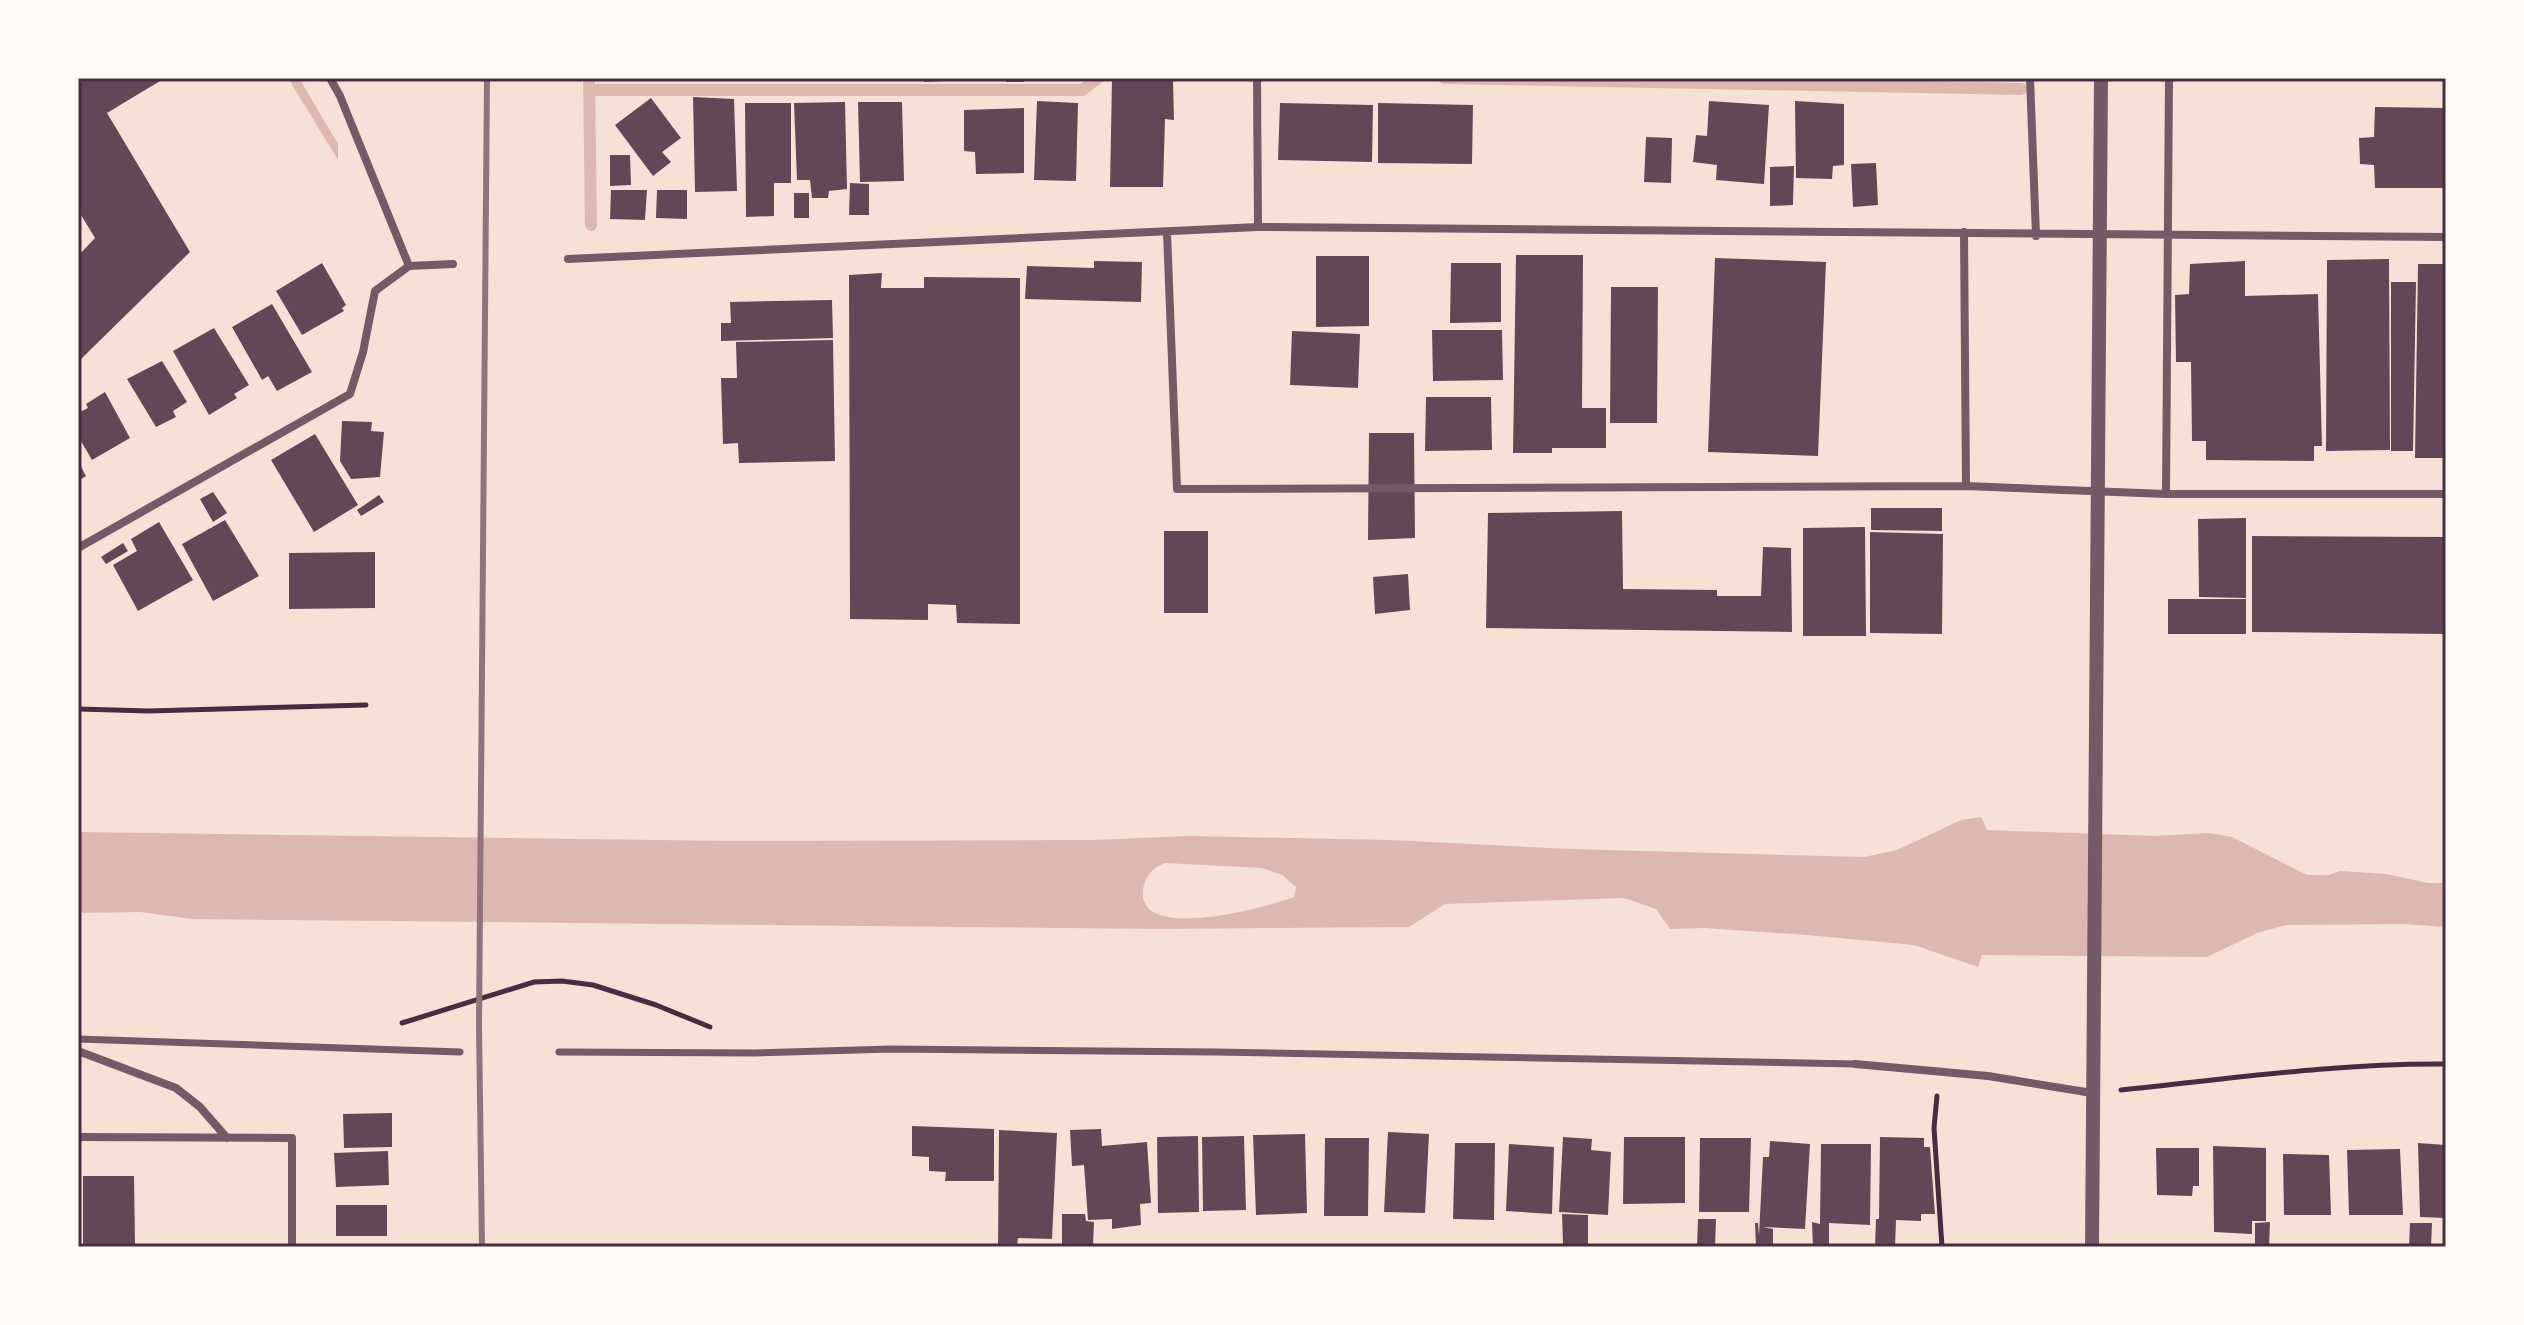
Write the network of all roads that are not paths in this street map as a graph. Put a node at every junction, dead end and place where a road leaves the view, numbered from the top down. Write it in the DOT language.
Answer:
graph roads {
  1 [pos="330,78"];
  2 [pos="1257,78"];
  3 [pos="2030,78"];
  4 [pos="2101,78"];
  5 [pos="2169,78"];
  6 [pos="1258,227"];
  7 [pos="1167,232"];
  8 [pos="1964,232"];
  9 [pos="2167,234"];
  10 [pos="2036,236"];
  11 [pos="2446,237"];
  12 [pos="568,259"];
  13 [pos="453,264"];
  14 [pos="409,266"];
  15 [pos="1966,486"];
  16 [pos="2166,494"];
  17 [pos="2446,494"];
  18 [pos="78,548"];
  19 [pos="78,1039"];
  20 [pos="78,1051"];
  21 [pos="460,1052"];
  22 [pos="559,1052"];
  23 [pos="1855,1064"];
  24 [pos="2092,1093"];
  25 [pos="78,1137"];
  26 [pos="227,1138"];
  27 [pos="292,1247"];
  28 [pos="2092,1247"];
  1 -- 14 [label="street"];
  2 -- 6 [label="street"];
  3 -- 10 [label="street"];
  4 -- 24 [label="street"];
  5 -- 9 [label="street"];
  6 -- 7 [label="street"];
  6 -- 8 [label="street"];
  7 -- 12 [label="street"];
  7 -- 15 [label="street"];
  8 -- 10 [label="street"];
  8 -- 15 [label="street"];
  9 -- 10 [label="street"];
  9 -- 11 [label="street"];
  9 -- 16 [label="street"];
  13 -- 14 [label="street"];
  14 -- 18 [label="street"];
  15 -- 16 [label="street"];
  16 -- 17 [label="street"];
  19 -- 21 [label="street"];
  20 -- 26 [label="street"];
  22 -- 23 [label="street"];
  23 -- 24 [label="street"];
  24 -- 28 [label="street"];
  25 -- 26 [label="street"];
  26 -- 27 [label="street"];
}
